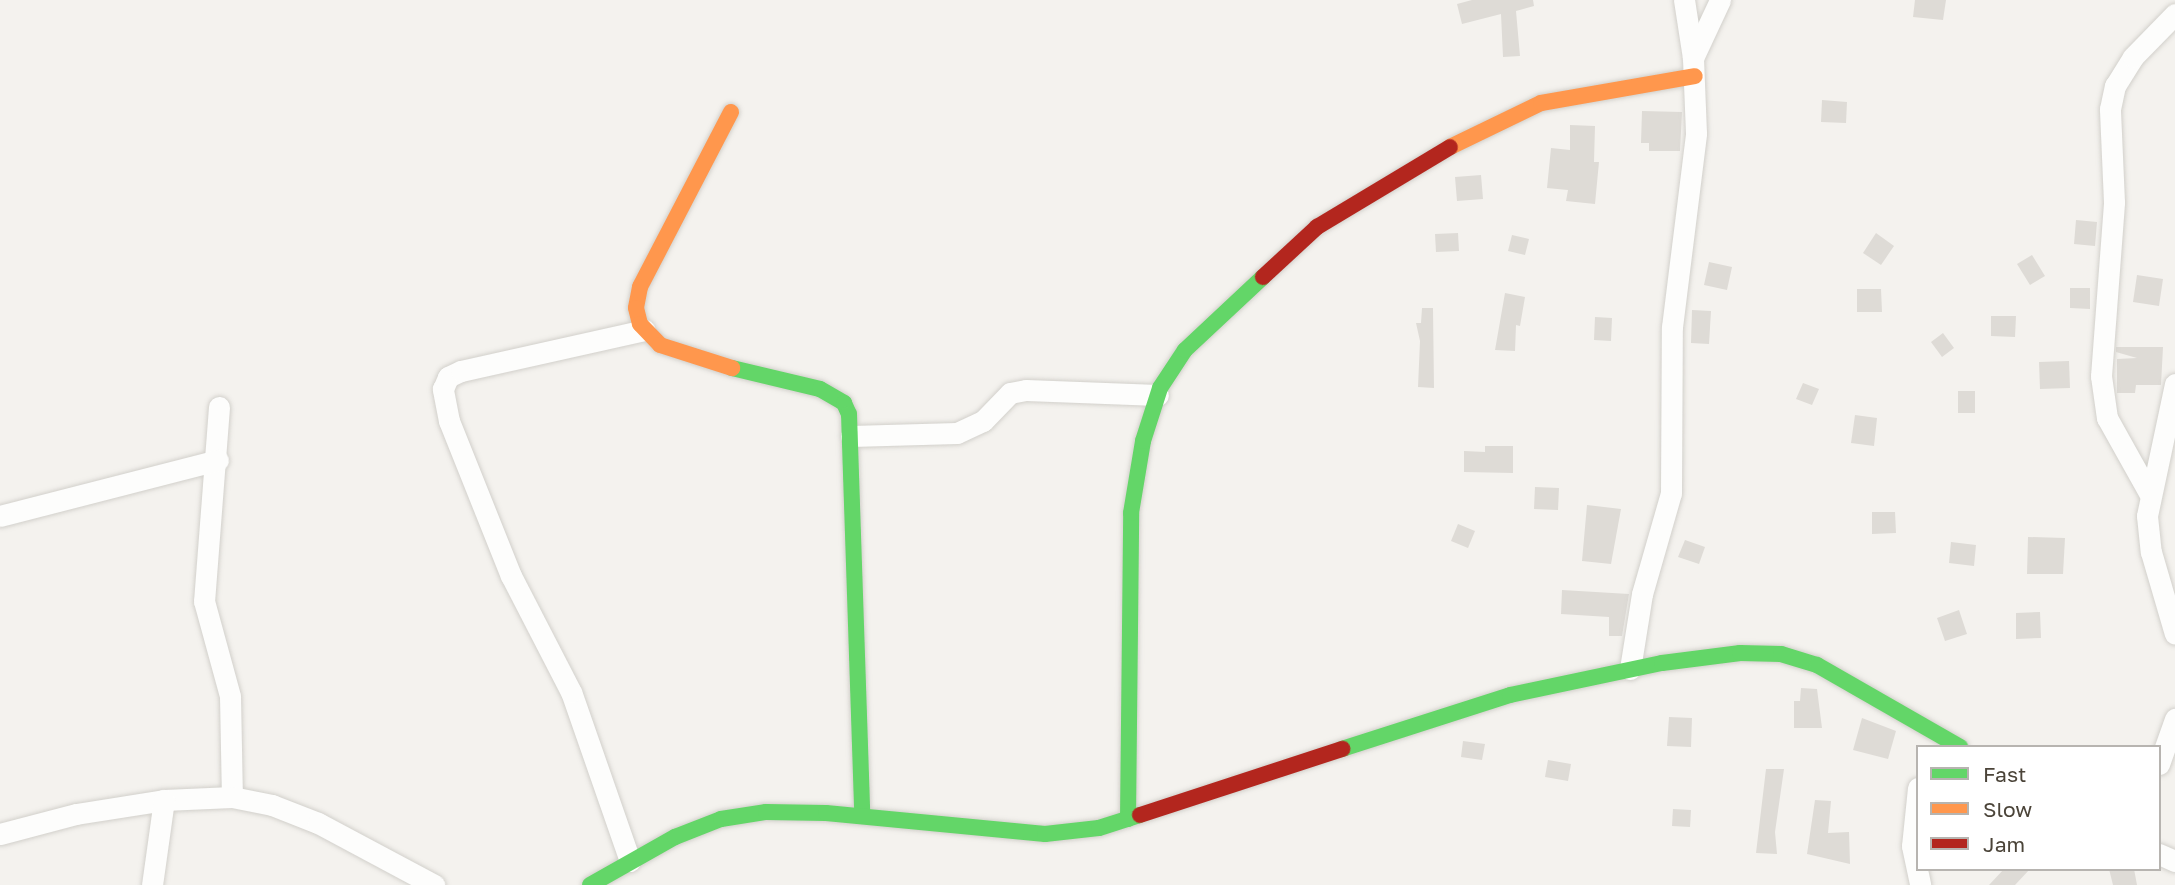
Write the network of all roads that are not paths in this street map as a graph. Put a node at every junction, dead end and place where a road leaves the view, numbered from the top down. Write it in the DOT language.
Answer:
graph roads {
  1 [pos="1684,0"];
  2 [pos="1720,0"];
  3 [pos="2175,14"];
  4 [pos="1694,67"];
  5 [pos="731,112"];
  6 [pos="644,330"];
  7 [pos="2175,384"];
  8 [pos="1158,395"];
  9 [pos="219,407"];
  10 [pos="851,436"];
  11 [pos="218,460"];
  12 [pos="2149,493"];
  13 [pos="0,516"];
  14 [pos="2175,634"];
  15 [pos="1630,669"];
  16 [pos="2175,719"];
  17 [pos="1928,738"];
  18 [pos="1953,745"];
  19 [pos="2161,758"];
  20 [pos="232,797"];
  21 [pos="163,800"];
  22 [pos="1916,807"];
  23 [pos="863,816"];
  24 [pos="1128,819"];
  25 [pos="0,834"];
  26 [pos="630,861"];
  27 [pos="1916,866"];
  28 [pos="152,885"];
  29 [pos="434,885"];
  30 [pos="590,885"];
  1 -- 4 [label="street"];
  2 -- 4 [label="street"];
  3 -- 12 [label="street"];
  4 -- 8 [label="street"];
  4 -- 15 [label="street"];
  5 -- 6 [label="street"];
  6 -- 10 [label="street"];
  6 -- 26 [label="street"];
  7 -- 12 [label="street"];
  8 -- 10 [label="street"];
  8 -- 24 [label="street"];
  9 -- 11 [label="street"];
  10 -- 23 [label="street"];
  11 -- 13 [label="street"];
  11 -- 20 [label="street"];
  12 -- 14 [label="street"];
  15 -- 17 [label="street"];
  15 -- 24 [label="street"];
  16 -- 19 [label="street"];
  17 -- 18 [label="street"];
  20 -- 21 [label="street"];
  20 -- 29 [label="street"];
  21 -- 25 [label="street"];
  21 -- 28 [label="street"];
  22 -- 27 [label="street"];
  23 -- 24 [label="street"];
  23 -- 26 [label="street"];
  26 -- 30 [label="street"];
}
